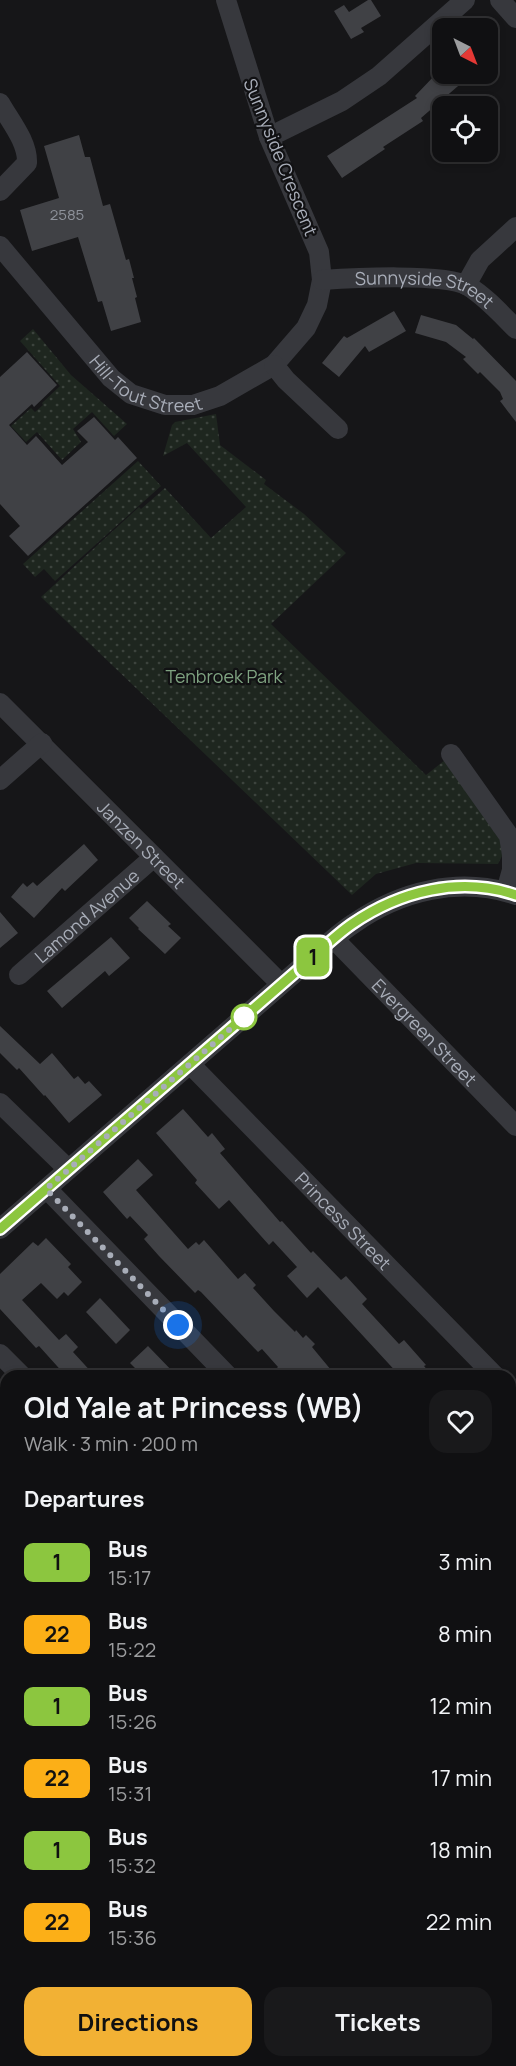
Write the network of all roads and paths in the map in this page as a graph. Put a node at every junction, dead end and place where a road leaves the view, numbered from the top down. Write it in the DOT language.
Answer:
graph roads {
  1 [pos="226,0"];
  2 [pos="465,0"];
  3 [pos="500,0"];
  4 [pos="516,18"];
  5 [pos="0,103"];
  6 [pos="269,137"];
  7 [pos="0,190"];
  8 [pos="516,227"];
  9 [pos="0,246"];
  10 [pos="322,280"];
  11 [pos="466,285"];
  12 [pos="516,329"];
  13 [pos="274,365"];
  14 [pos="338,429"];
  15 [pos="0,703"];
  16 [pos="42,744"];
  17 [pos="451,754"];
  18 [pos="0,780"];
  19 [pos="154,856"];
  20 [pos="511,893"];
  21 [pos="334,939"];
  22 [pos="19,975"];
  23 [pos="281,984"];
  24 [pos="190,1065"];
  25 [pos="0,1103"];
  26 [pos="516,1126"];
  27 [pos="68,1169"];
  28 [pos="46,1189"];
  29 [pos="0,1229"];
  30 [pos="0,1354"];
  31 [pos="16,1370"];
  32 [pos="222,1370"];
  33 [pos="489,1370"];
  1 -- 6 [label="street, Sunnyside Crescent"];
  2 -- 6 [label="street"];
  3 -- 4 [label="street"];
  5 -- 7 [label="street"];
  6 -- 10 [label="street, Sunnyside Crescent"];
  8 -- 11 [label="street"];
  9 -- 13 [label="street, Hill-Tout Street"];
  10 -- 11 [label="street, Sunnyside Street"];
  10 -- 13 [label="street, Hill-Tout Street"];
  11 -- 12 [label="street, Sunnyside Street"];
  13 -- 14 [label="street"];
  15 -- 16 [label="street, Janzen Street"];
  16 -- 18 [label="street"];
  16 -- 19 [label="street, Janzen Street"];
  17 -- 20 [label="street"];
  19 -- 22 [label="street, Lamond Avenue"];
  19 -- 23 [label="street, Janzen Street"];
  20 -- 21 [label="street"];
  21 -- 23 [label="street"];
  21 -- 26 [label="street, Evergreen Street"];
  23 -- 24 [label="street"];
  24 -- 27 [label="street"];
  24 -- 33 [label="street, Princess Street"];
  25 -- 27 [label="street"];
  27 -- 28 [label="street"];
  28 -- 29 [label="street"];
  28 -- 32 [label="street"];
  30 -- 31 [label="street"];
}
